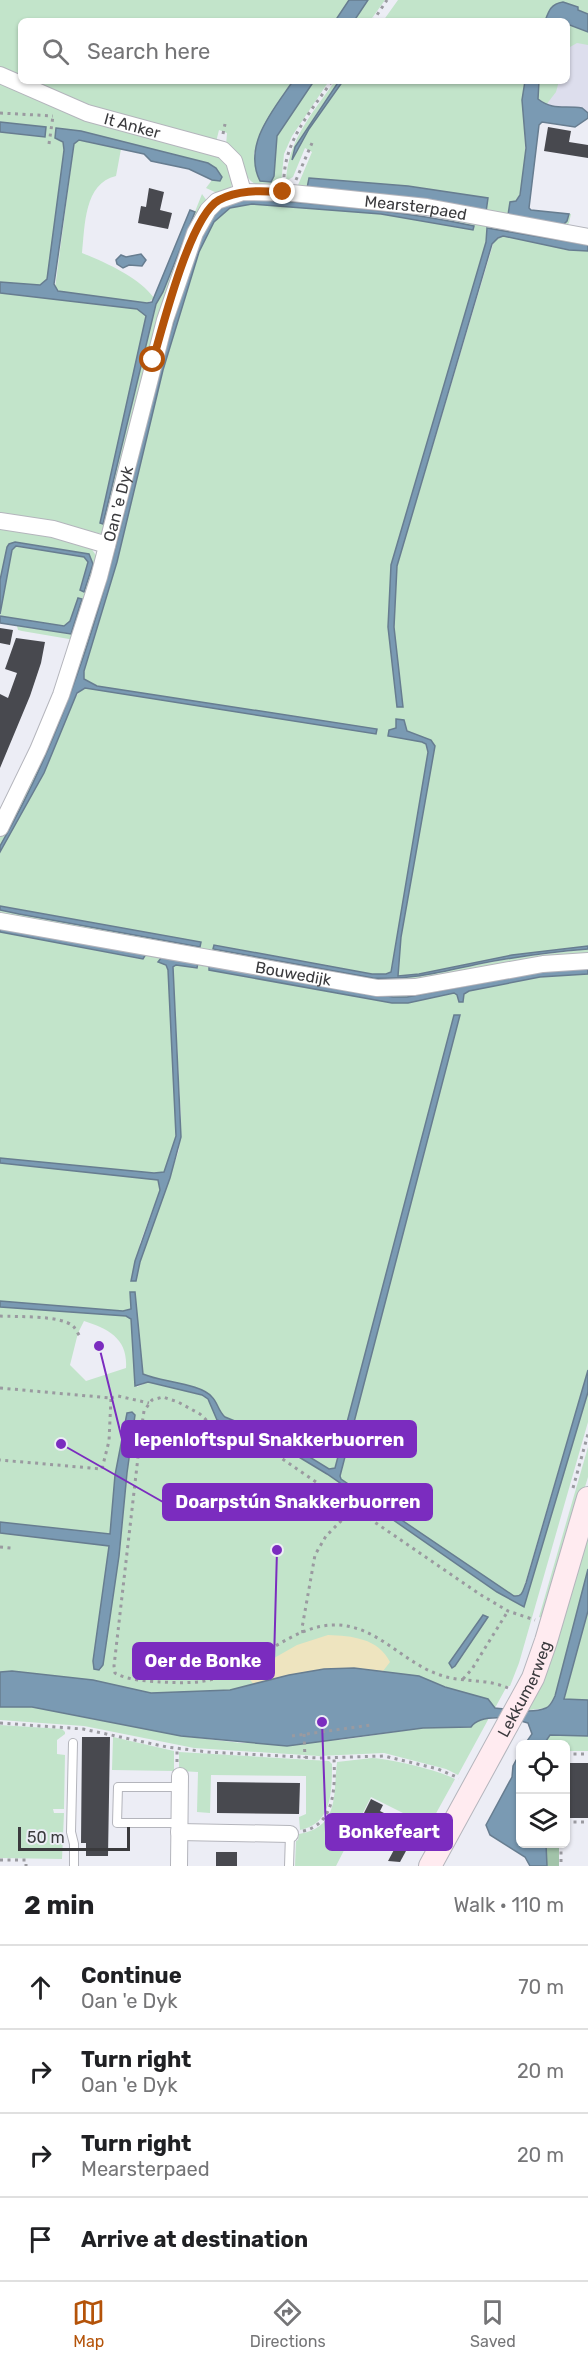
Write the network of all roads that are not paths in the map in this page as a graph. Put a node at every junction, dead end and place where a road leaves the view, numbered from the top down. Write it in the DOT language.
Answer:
graph roads {
  1 [pos="0,75"];
  2 [pos="243,192"];
  3 [pos="588,237"];
  4 [pos="0,521"];
  5 [pos="107,545"];
  6 [pos="0,828"];
  7 [pos="0,921"];
  8 [pos="588,961"];
  9 [pos="588,1498"];
  10 [pos="73,1743"];
  11 [pos="180,1782"];
  12 [pos="179,1828"];
  13 [pos="290,1834"];
  14 [pos="74,1866"];
  15 [pos="178,1866"];
  16 [pos="290,1866"];
  17 [pos="430,1866"];
  1 -- 2 [label="street, It Anker"];
  2 -- 3 [label="street, Mearsterpaed"];
  2 -- 5 [label="street, Oan 'e Dyk"];
  4 -- 5 [label="street"];
  5 -- 6 [label="street, Oan 'e Dyk"];
  7 -- 8 [label="street, Bouwedijk"];
  9 -- 17 [label="main road, Lekkumerweg"];
  10 -- 14 [label="lane"];
  11 -- 12 [label="street"];
  11 -- 12 [label="lane"];
  12 -- 13 [label="street"];
  12 -- 15 [label="street"];
  13 -- 16 [label="lane"];
}
